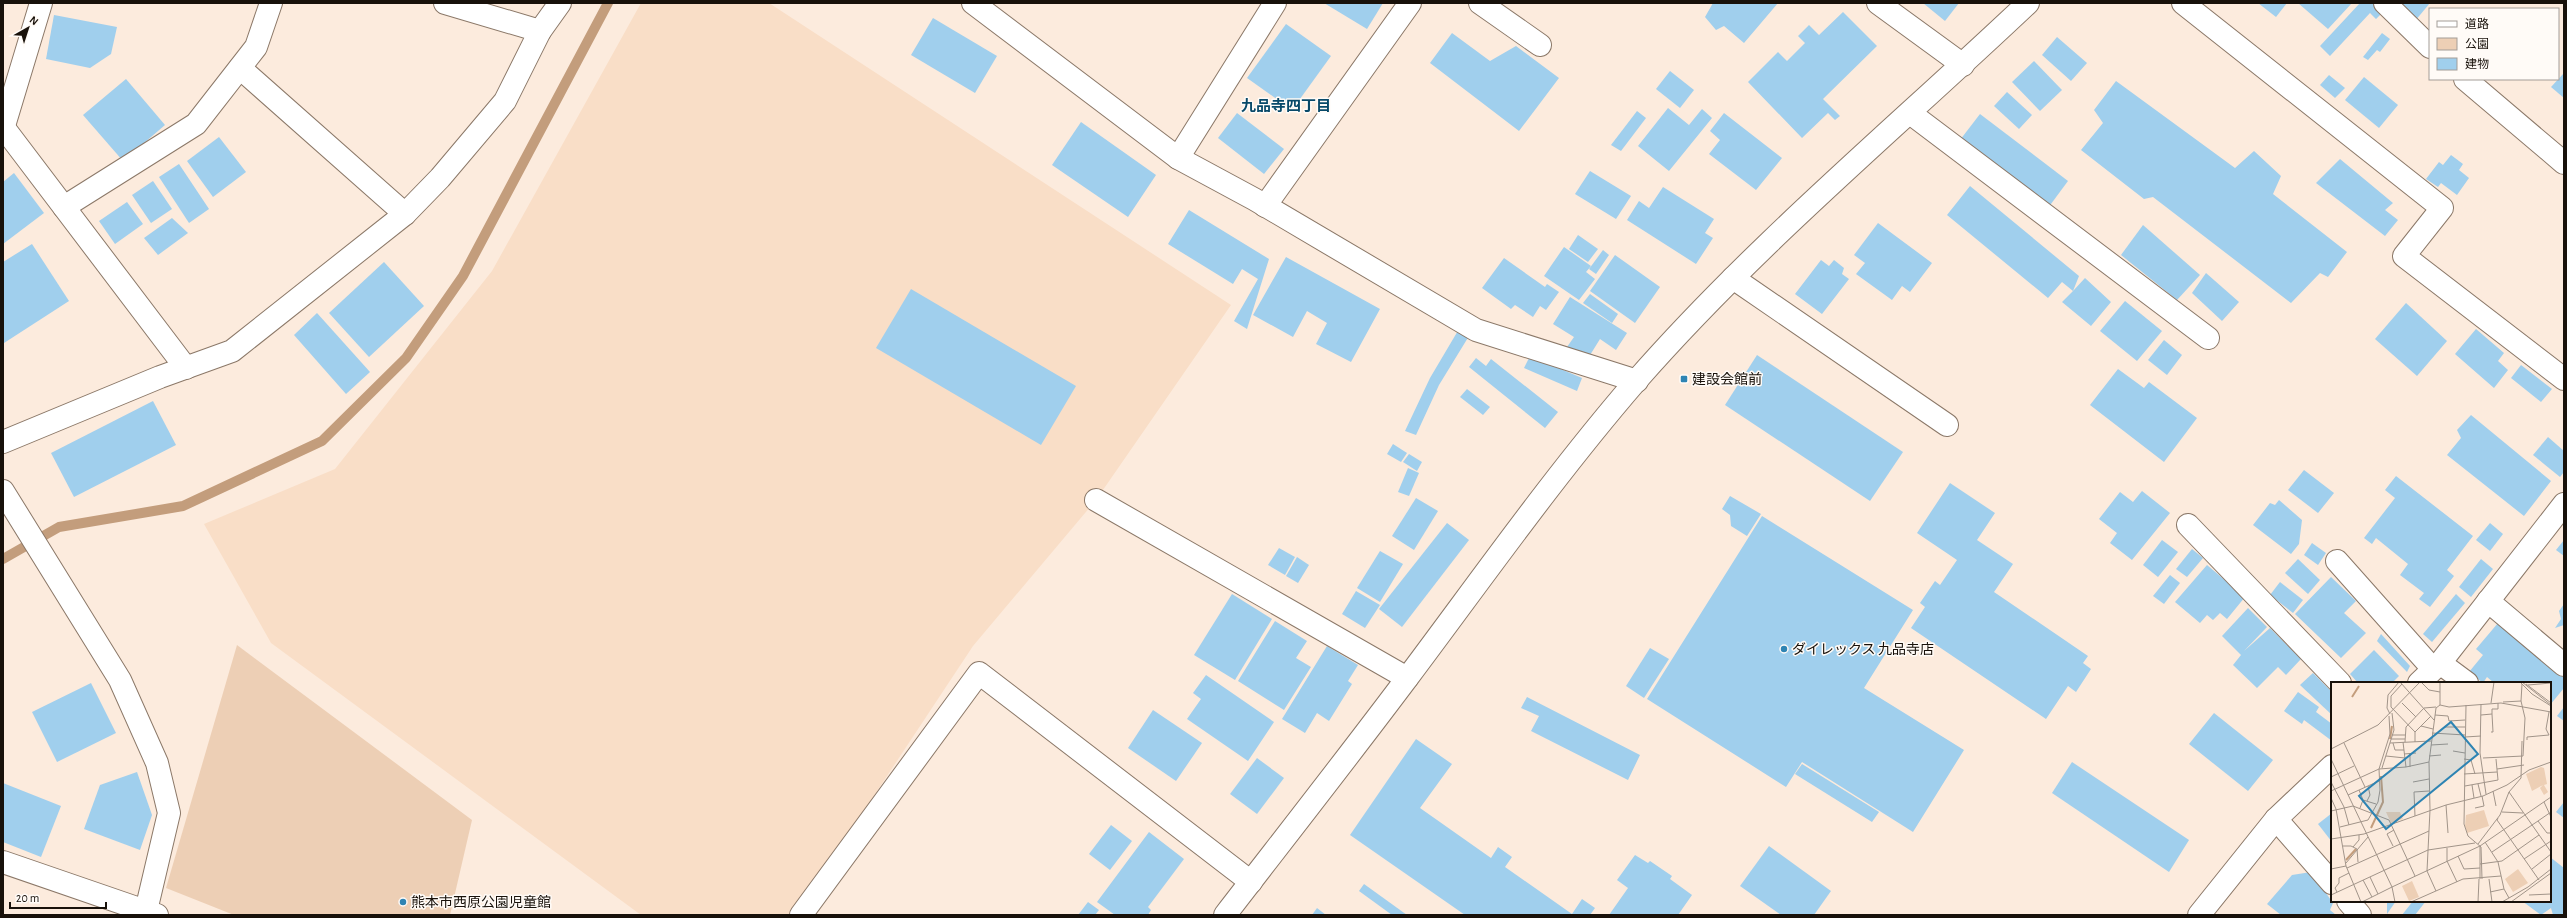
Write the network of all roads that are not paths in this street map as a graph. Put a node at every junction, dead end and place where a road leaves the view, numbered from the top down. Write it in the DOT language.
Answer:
graph roads {
  1 [pos="41,3"];
  2 [pos="271,3"];
  3 [pos="445,3"];
  4 [pos="560,3"];
  5 [pos="973,3"];
  6 [pos="1276,3"];
  7 [pos="1410,3"];
  8 [pos="1480,3"];
  9 [pos="1878,3"];
  10 [pos="2028,3"];
  11 [pos="2183,3"];
  12 [pos="2385,3"];
  13 [pos="540,31"];
  14 [pos="1540,45"];
  15 [pos="2429,46"];
  16 [pos="1963,65"];
  17 [pos="240,68"];
  18 [pos="2467,80"];
  19 [pos="1910,113"];
  20 [pos="4,129"];
  21 [pos="1178,158"];
  22 [pos="2564,163"];
  23 [pos="1265,206"];
  24 [pos="64,207"];
  25 [pos="405,214"];
  26 [pos="1733,278"];
  27 [pos="2208,338"];
  28 [pos="186,368"];
  29 [pos="2564,379"];
  30 [pos="1637,381"];
  31 [pos="1946,425"];
  32 [pos="3,442"];
  33 [pos="3,491"];
  34 [pos="1096,500"];
  35 [pos="2564,504"];
  36 [pos="2188,525"];
  37 [pos="2337,561"];
  38 [pos="2488,601"];
  39 [pos="2564,665"];
  40 [pos="2431,672"];
  41 [pos="1408,678"];
  42 [pos="2339,682"];
  43 [pos="2464,682"];
  44 [pos="2331,767"];
  45 [pos="2276,819"];
  46 [pos="3,862"];
  47 [pos="1251,882"];
  48 [pos="2331,882"];
  49 [pos="2349,902"];
  50 [pos="150,914"];
  51 [pos="801,915"];
  52 [pos="1225,915"];
  53 [pos="2199,915"];
  54 [pos="2360,915"];
  1 -- 20 [label="street"];
  2 -- 17 [label="street"];
  3 -- 13 [label="street"];
  4 -- 13 [label="street"];
  5 -- 21 [label="street"];
  6 -- 21 [label="street"];
  7 -- 23 [label="street"];
  8 -- 14 [label="street"];
  9 -- 16 [label="street"];
  10 -- 16 [label="street"];
  11 -- 29 [label="street"];
  12 -- 15 [label="street"];
  13 -- 25 [label="street"];
  16 -- 19 [label="street"];
  17 -- 24 [label="street"];
  17 -- 25 [label="street"];
  18 -- 22 [label="street"];
  19 -- 26 [label="street"];
  19 -- 27 [label="street"];
  20 -- 24 [label="street"];
  21 -- 23 [label="street"];
  23 -- 30 [label="street"];
  24 -- 28 [label="street"];
  25 -- 28 [label="street"];
  26 -- 30 [label="street"];
  26 -- 31 [label="street"];
  28 -- 32 [label="street"];
  30 -- 41 [label="street"];
  33 -- 50 [label="street"];
  34 -- 41 [label="street"];
  35 -- 38 [label="street"];
  36 -- 42 [label="street"];
  37 -- 40 [label="street"];
  38 -- 39 [label="street"];
  38 -- 40 [label="street"];
  40 -- 43 [label="street"];
  41 -- 47 [label="street"];
  44 -- 45 [label="street"];
  45 -- 48 [label="street"];
  45 -- 53 [label="street"];
  46 -- 50 [label="street"];
  47 -- 51 [label="street"];
  47 -- 52 [label="street"];
  49 -- 54 [label="street"];
}
